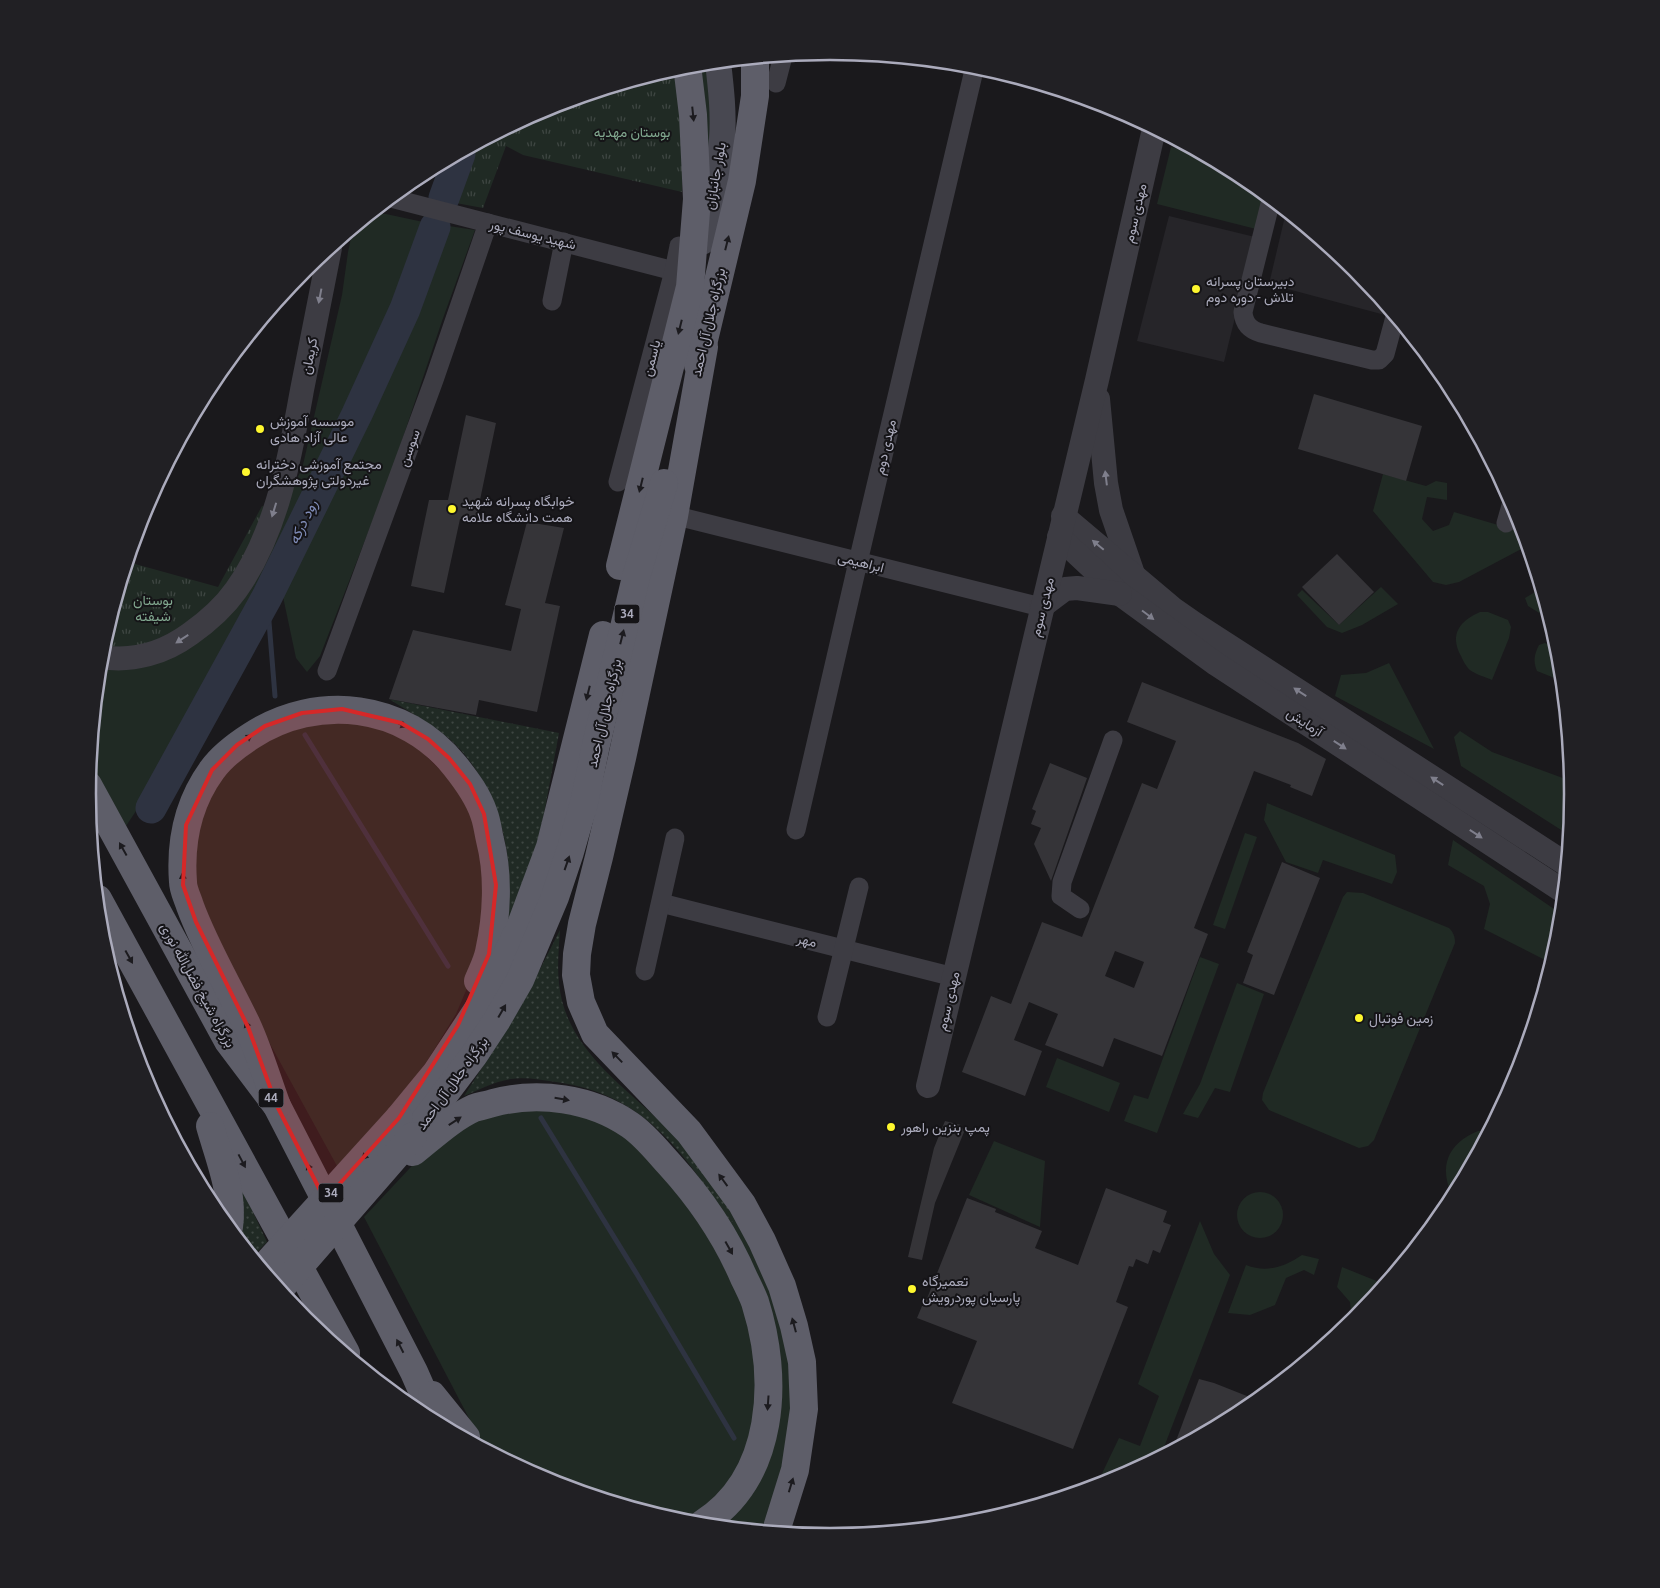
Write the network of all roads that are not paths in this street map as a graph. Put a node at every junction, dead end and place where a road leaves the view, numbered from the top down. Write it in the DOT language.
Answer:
graph roads {
  1 [pos="781,62"];
  2 [pos="755,64"];
  3 [pos="719,69"];
  4 [pos="688,74"];
  5 [pos="973,74"];
  6 [pos="776,83"];
  7 [pos="1153,135"];
  8 [pos="399,200"];
  9 [pos="1269,207"];
  10 [pos="488,223"];
  11 [pos="564,242"];
  12 [pos="328,259"];
  13 [pos="680,272"];
  14 [pos="552,301"];
  15 [pos="1393,323"];
  16 [pos="704,347"];
  17 [pos="1096,380"];
  18 [pos="618,482"];
  19 [pos="1508,514"];
  20 [pos="681,517"];
  21 [pos="1506,523"];
  22 [pos="1061,526"];
  23 [pos="858,562"];
  24 [pos="1127,585"];
  25 [pos="1041,607"];
  26 [pos="109,657"];
  27 [pos="327,672"];
  28 [pos="1113,740"];
  29 [pos="96,800"];
  30 [pos="796,830"];
  31 [pos="675,838"];
  32 [pos="1560,860"];
  33 [pos="860,887"];
  34 [pos="1558,888"];
  35 [pos="661,903"];
  36 [pos="1080,909"];
  37 [pos="106,914"];
  38 [pos="844,949"];
  39 [pos="645,971"];
  40 [pos="954,977"];
  41 [pos="827,1017"];
  42 [pos="193,1072"];
  43 [pos="928,1086"];
  44 [pos="277,1106"];
  45 [pos="406,1127"];
  46 [pos="374,1182"];
  47 [pos="229,1215"];
  48 [pos="267,1264"];
  49 [pos="284,1284"];
  50 [pos="338,1339"];
  51 [pos="414,1372"];
  52 [pos="430,1409"];
  53 [pos="458,1427"];
  54 [pos="711,1518"];
  55 [pos="778,1526"];
  1 -- 6 [label="street"];
  16 -- 2 [label="highway, بزرگراه جلال آل احمد / 34, one-way"];
  3 -- 13 [label="main road, بلوار جانبازان"];
  4 -- 13 [label="highway, بزرگراه جلال آل احمد / 34, one-way"];
  5 -- 23 [label="street, مهدی دوم"];
  7 -- 17 [label="street, مهدی سوم"];
  8 -- 10 [label="street, شهید یوسف پور"];
  9 -- 15 [label="street"];
  10 -- 11 [label="street, شهید یوسف پور"];
  10 -- 27 [label="street, سوسن"];
  11 -- 13 [label="street, شهید یوسف پور"];
  11 -- 14 [label="street"];
  12 -- 26 [label="street, کریمان, one-way"];
  13 -- 18 [label="street, یاسمن"];
  13 -- 45 [label="highway, بزرگراه جلال آل احمد / 34, one-way"];
  45 -- 16 [label="highway, بزرگراه جلال آل احمد / 34, one-way"];
  55 -- 16 [label="highway, one-way"];
  17 -- 22 [label="street, مهدی سوم"];
  24 -- 17 [label="street, one-way"];
  19 -- 21 [label="street"];
  20 -- 23 [label="street, ابراهیمی"];
  22 -- 24 [label="street, آزمایش"];
  22 -- 25 [label="street, مهدی سوم"];
  23 -- 25 [label="street, ابراهیمی"];
  23 -- 30 [label="street, مهدی دوم"];
  24 -- 25 [label="street"];
  32 -- 24 [label="street, آزمایش, one-way"];
  24 -- 34 [label="street, آزمایش, one-way"];
  25 -- 40 [label="street, مهدی سوم"];
  28 -- 36 [label="street"];
  44 -- 29 [label="highway, بزرگراه شیخ فضل‌الله نوری / 44, one-way"];
  31 -- 35 [label="street"];
  33 -- 38 [label="street"];
  35 -- 38 [label="street, مهر"];
  35 -- 39 [label="street"];
  37 -- 42 [label="highway, one-way"];
  38 -- 40 [label="street, مهر"];
  38 -- 41 [label="street"];
  40 -- 43 [label="street, مهدی سوم"];
  42 -- 47 [label="highway"];
  42 -- 50 [label="highway, one-way"];
  44 -- 45 [label="highway, one-way"];
  51 -- 44 [label="highway, بزرگراه شیخ فضل‌الله نوری / 44, one-way"];
  45 -- 46 [label="highway, بزرگراه جلال آل احمد / 34, bridge"];
  45 -- 48 [label="highway, بزرگراه جلال آل احمد / 34, one-way, bridge"];
  46 -- 49 [label="highway, بزرگراه جلال آل احمد / 34, bridge"];
  46 -- 54 [label="highway, one-way, bridge"];
  51 -- 52 [label="highway, بزرگراه شیخ فضل‌الله نوری / 44"];
  51 -- 53 [label="highway"];
}
